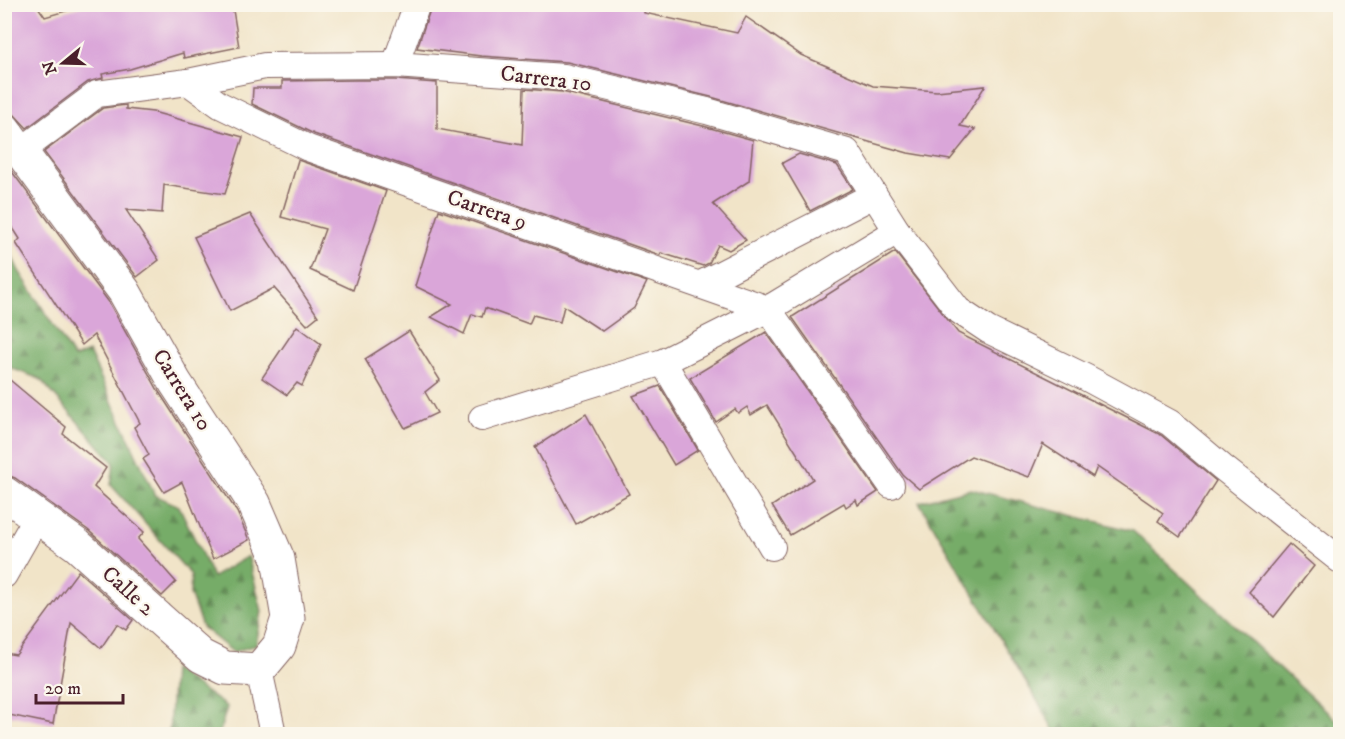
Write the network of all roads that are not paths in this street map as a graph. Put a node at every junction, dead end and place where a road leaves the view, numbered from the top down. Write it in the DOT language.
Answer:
graph roads {
  1 [pos="417,4"];
  2 [pos="395,65"];
  3 [pos="188,82"];
  4 [pos="13,140"];
  5 [pos="874,195"];
  6 [pos="897,231"];
  7 [pos="701,284"];
  8 [pos="768,309"];
  9 [pos="663,362"];
  10 [pos="482,418"];
  11 [pos="891,485"];
  12 [pos="4,493"];
  13 [pos="37,517"];
  14 [pos="772,547"];
  15 [pos="1341,560"];
  16 [pos="4,575"];
  17 [pos="259,670"];
  18 [pos="273,735"];
  1 -- 2 [label="street"];
  2 -- 3 [label="street, Carrera 10"];
  2 -- 5 [label="street, Carrera 10"];
  3 -- 4 [label="street"];
  3 -- 7 [label="street, Carrera 9"];
  4 -- 17 [label="street, Carrera 10"];
  5 -- 6 [label="street, Carrera 10"];
  5 -- 7 [label="street"];
  6 -- 8 [label="street"];
  6 -- 15 [label="street, Carrera 10"];
  7 -- 8 [label="street, Carrera 9"];
  8 -- 9 [label="street"];
  8 -- 11 [label="street"];
  9 -- 10 [label="street"];
  9 -- 14 [label="street"];
  12 -- 13 [label="street, Calle 2"];
  13 -- 16 [label="street"];
  13 -- 17 [label="street, Calle 2"];
  17 -- 18 [label="street"];
}
